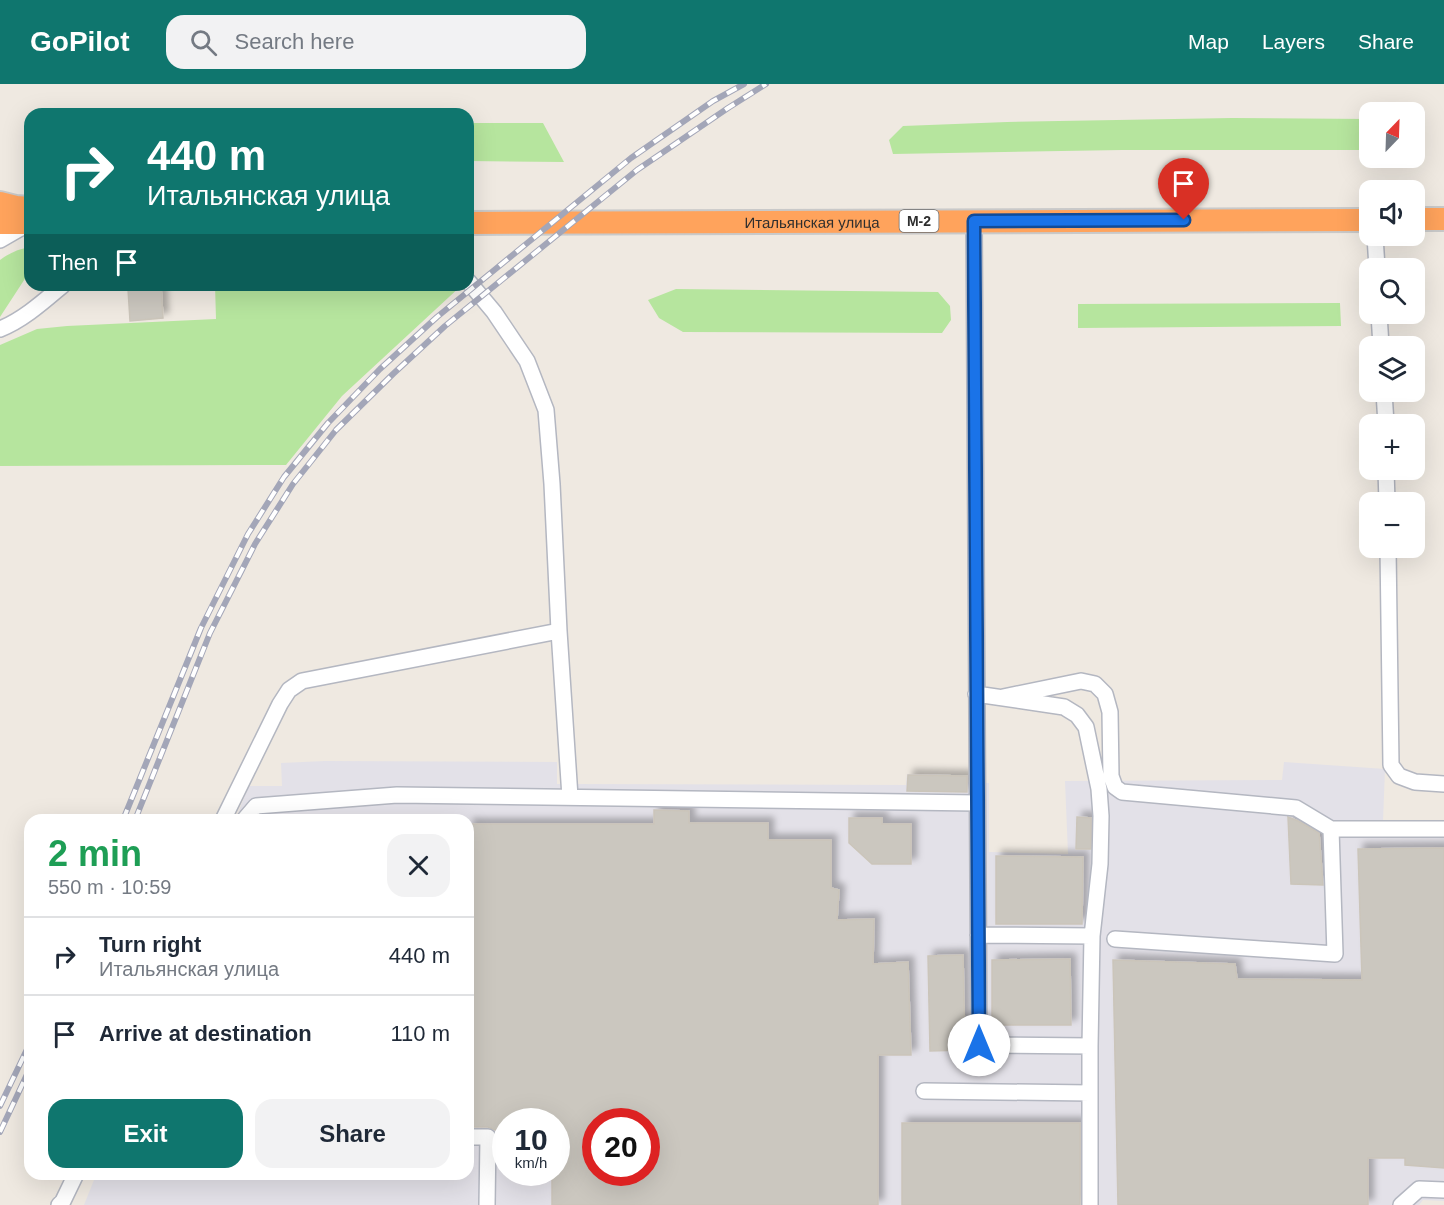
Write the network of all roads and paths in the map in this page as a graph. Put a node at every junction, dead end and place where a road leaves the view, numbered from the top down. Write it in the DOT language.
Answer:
graph roads {
  1 [pos="0,203"];
  2 [pos="24,208"];
  3 [pos="1425,219"];
  4 [pos="1444,219"];
  5 [pos="1359,220"];
  6 [pos="974,221"];
  7 [pos="0,223"];
  8 [pos="24,223"];
  9 [pos="474,223"];
  10 [pos="24,226"];
  11 [pos="0,240"];
  12 [pos="474,288"];
  13 [pos="56,291"];
  14 [pos="0,329"];
  15 [pos="1388,558"];
  16 [pos="559,631"];
  17 [pos="976,694"];
  18 [pos="1003,697"];
  19 [pos="1444,784"];
  20 [pos="570,797"];
  21 [pos="977,803"];
  22 [pos="227,814"];
  23 [pos="249,814"];
  24 [pos="1331,829"];
  25 [pos="1444,829"];
  26 [pos="978,935"];
  27 [pos="1092,936"];
  28 [pos="1115,939"];
  29 [pos="1090,1046"];
  30 [pos="924,1091"];
  31 [pos="1090,1093"];
  32 [pos="474,1137"];
  33 [pos="73,1180"];
  34 [pos="1444,1190"];
  35 [pos="59,1205"];
  36 [pos="487,1205"];
  37 [pos="1090,1205"];
  38 [pos="1401,1205"];
  1 -- 2 [label="highway"];
  3 -- 4 [label="highway"];
  5 -- 6 [label="highway, Итальянская улица / М-2"];
  6 -- 9 [label="highway, Итальянская улица / М-2"];
  6 -- 17 [label="street"];
  7 -- 8 [label="highway"];
  10 -- 11 [label="street"];
  12 -- 16 [label="street"];
  13 -- 14 [label="street"];
  15 -- 19 [label="street"];
  16 -- 20 [label="street"];
  16 -- 22 [label="street"];
  17 -- 18 [label="street"];
  17 -- 21 [label="street"];
  18 -- 24 [label="street"];
  18 -- 27 [label="street"];
  20 -- 21 [label="street"];
  20 -- 23 [label="street"];
  21 -- 26 [label="street"];
  24 -- 25 [label="street"];
  24 -- 28 [label="street"];
  26 -- 27 [label="street"];
  26 -- 29 [label="street"];
  27 -- 29 [label="street"];
  29 -- 31 [label="street"];
  30 -- 31 [label="street"];
  31 -- 37 [label="street"];
  32 -- 36 [label="street"];
  33 -- 35 [label="street"];
  34 -- 38 [label="street"];
}
